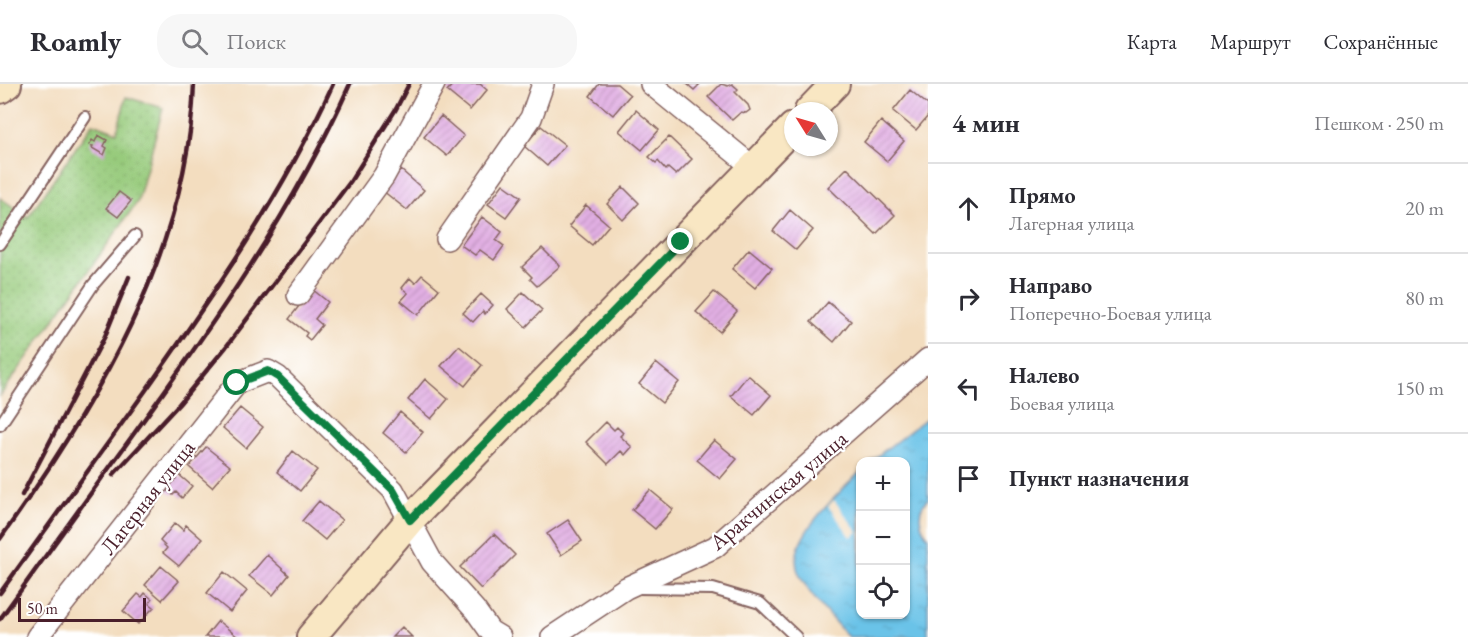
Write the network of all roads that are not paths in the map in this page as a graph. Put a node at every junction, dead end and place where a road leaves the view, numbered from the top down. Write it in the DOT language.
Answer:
graph roads {
  1 [pos="7,84"];
  2 [pos="434,84"];
  3 [pos="543,84"];
  4 [pos="651,84"];
  5 [pos="835,84"];
  6 [pos="0,89"];
  7 [pos="818,102"];
  8 [pos="85,117"];
  9 [pos="784,136"];
  10 [pos="754,168"];
  11 [pos="135,236"];
  12 [pos="447,239"];
  13 [pos="0,244"];
  14 [pos="298,295"];
  15 [pos="928,359"];
  16 [pos="0,425"];
  17 [pos="410,520"];
  18 [pos="626,588"];
  19 [pos="37,637"];
  20 [pos="311,637"];
  21 [pos="500,637"];
  22 [pos="552,637"];
  23 [pos="796,637"];
  1 -- 6 [label="main road"];
  2 -- 14 [label="street"];
  3 -- 12 [label="street"];
  4 -- 10 [label="street"];
  5 -- 7 [label="main road"];
  8 -- 13 [label="lane"];
  9 -- 10 [label="main road"];
  10 -- 17 [label="main road"];
  11 -- 16 [label="lane"];
  15 -- 18 [label="street, Аракчинская улица"];
  17 -- 19 [label="street, Лагерная улица"];
  17 -- 20 [label="main road"];
  17 -- 21 [label="street"];
  18 -- 22 [label="street, Аракчинская улица"];
  18 -- 23 [label="lane"];
}
